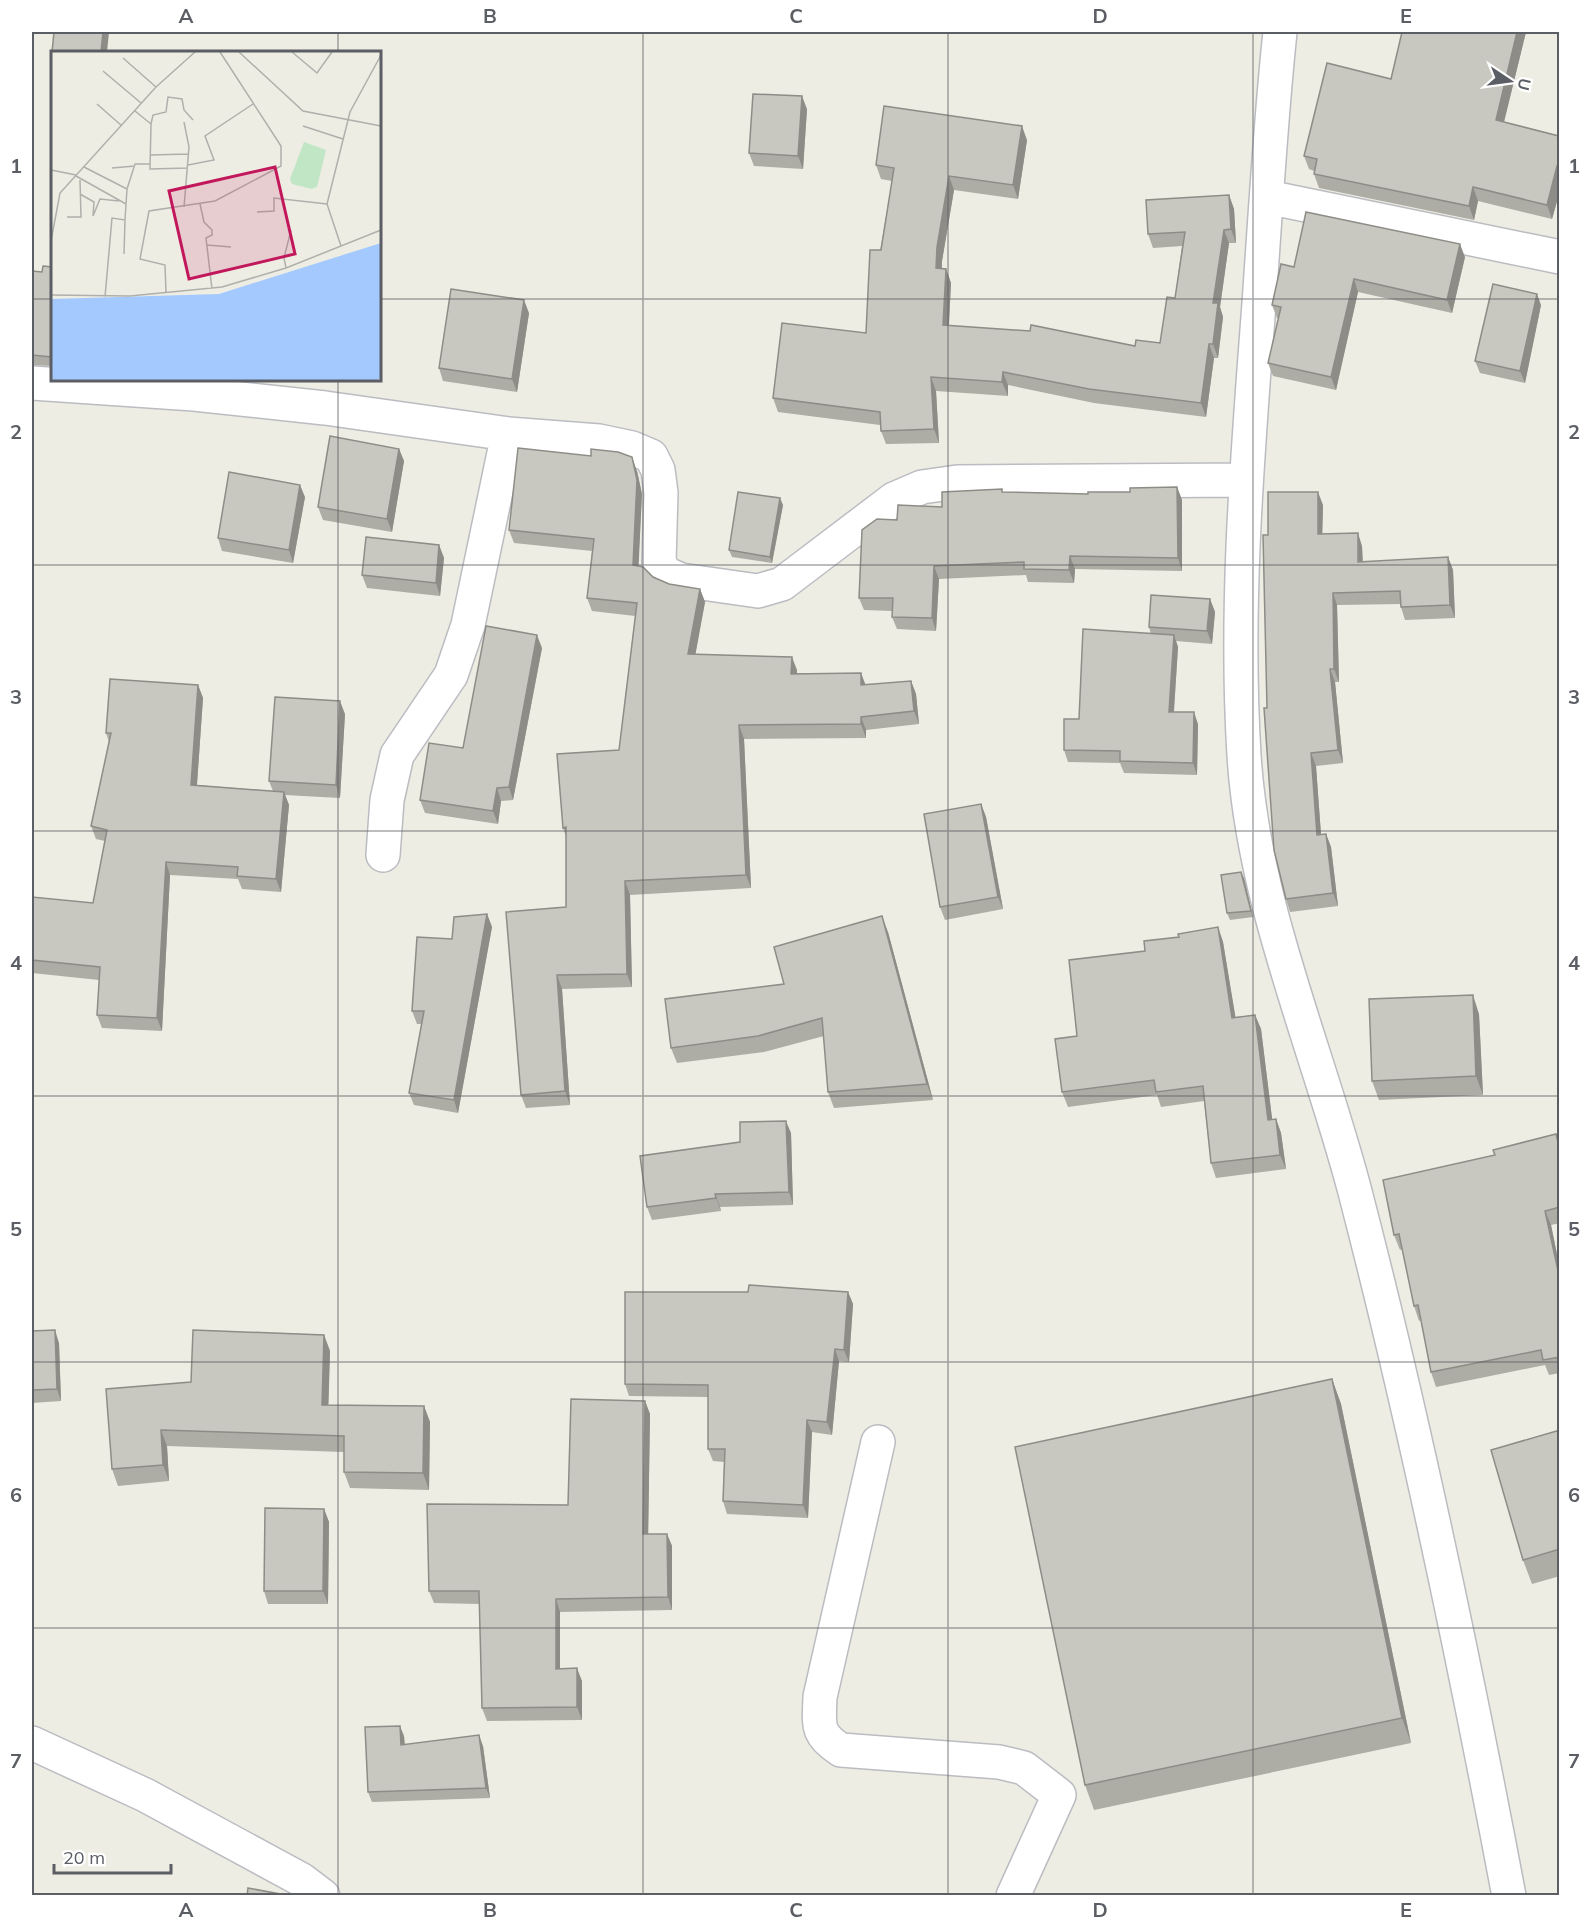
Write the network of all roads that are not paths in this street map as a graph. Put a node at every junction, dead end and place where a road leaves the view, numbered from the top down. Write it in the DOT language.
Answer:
graph roads {
  1 [pos="1280,32"];
  2 [pos="1267,197"];
  3 [pos="1560,257"];
  4 [pos="32,383"];
  5 [pos="508,434"];
  6 [pos="1246,480"];
  7 [pos="383,855"];
  8 [pos="878,1442"];
  9 [pos="32,1743"];
  10 [pos="323,1896"];
  11 [pos="1013,1896"];
  12 [pos="1509,1896"];
  1 -- 2 [label="street"];
  2 -- 3 [label="street"];
  2 -- 6 [label="street"];
  4 -- 5 [label="street"];
  5 -- 6 [label="street"];
  5 -- 7 [label="street"];
  6 -- 12 [label="street"];
  8 -- 11 [label="street"];
  9 -- 10 [label="street"];
}
